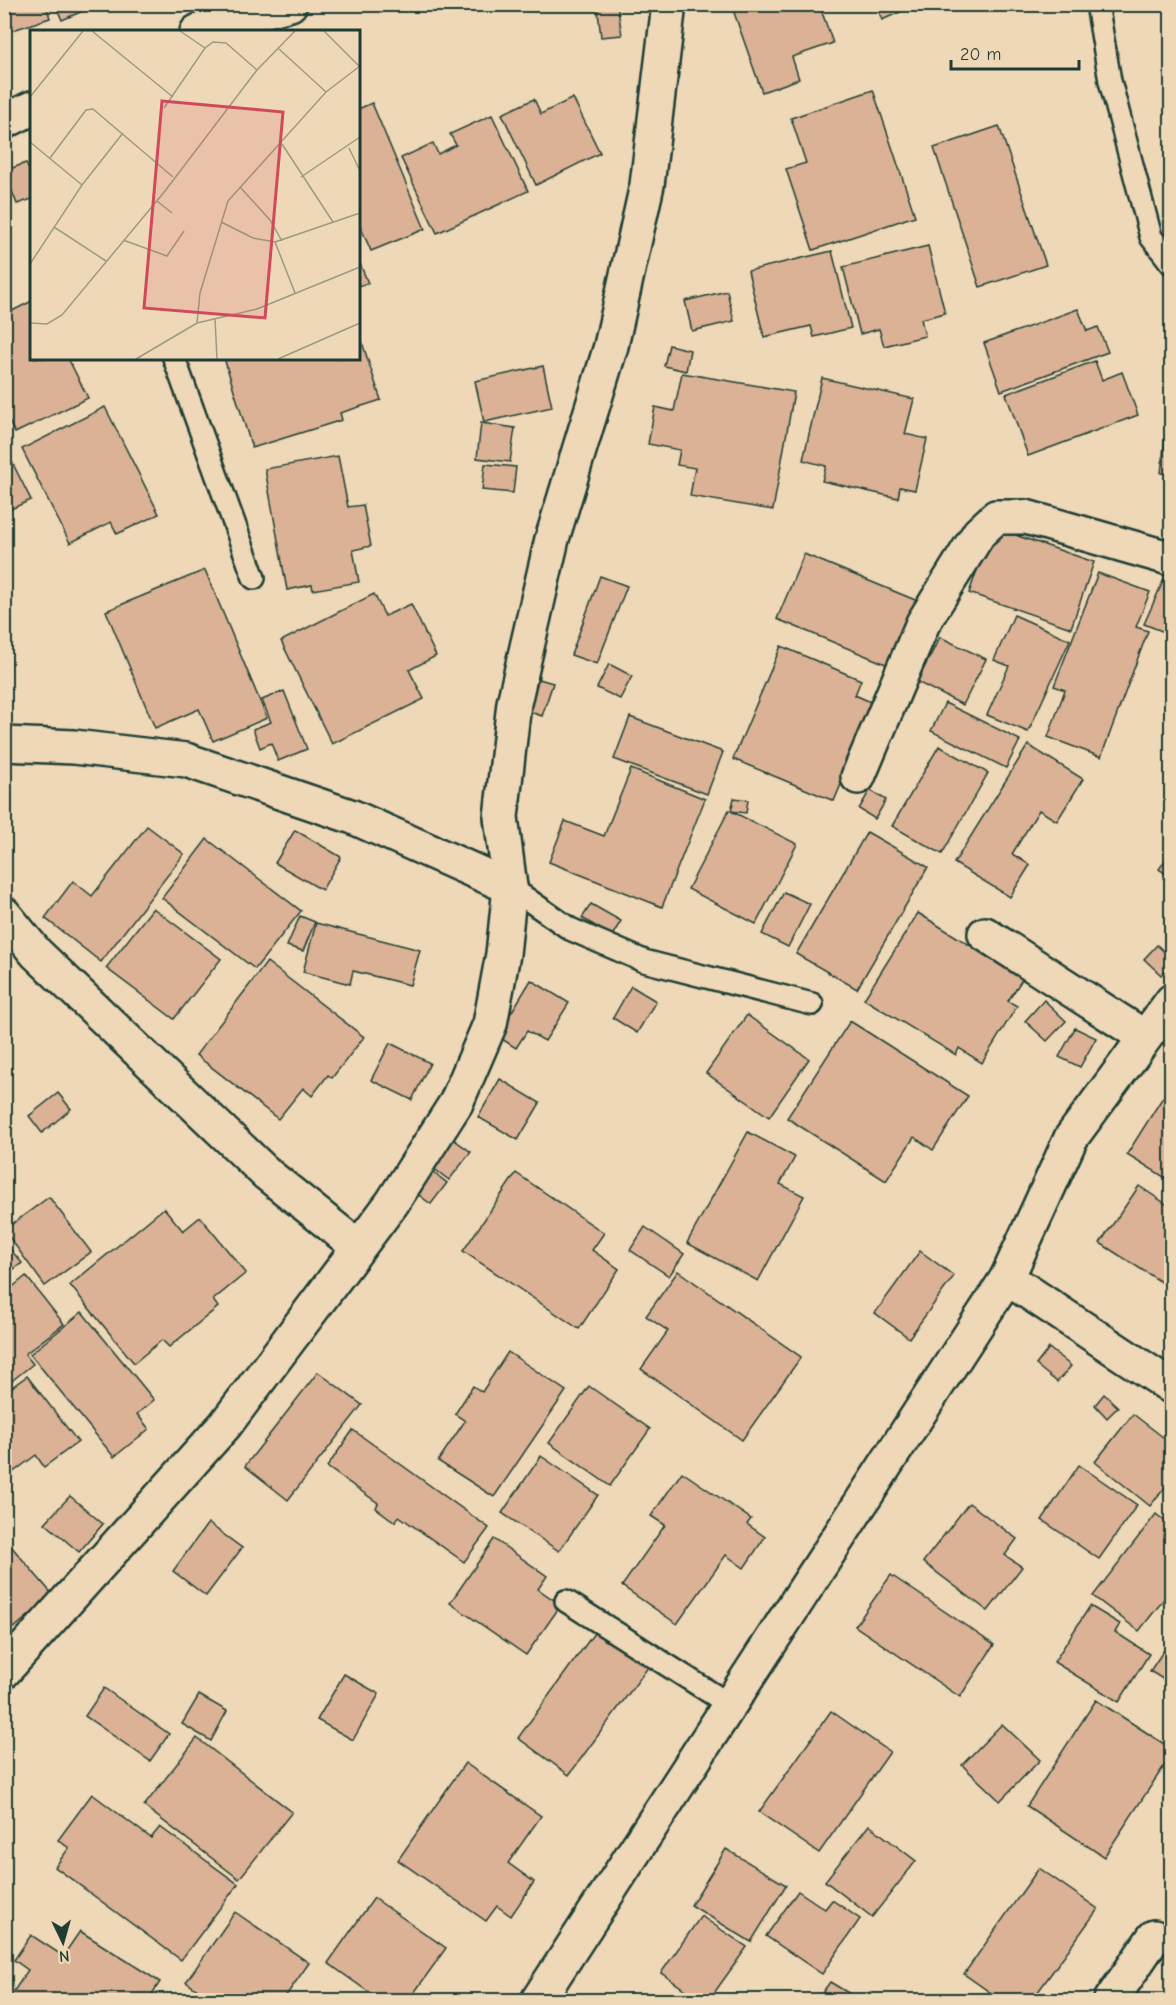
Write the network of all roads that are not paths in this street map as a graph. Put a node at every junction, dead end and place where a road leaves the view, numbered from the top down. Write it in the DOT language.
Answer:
graph roads {
  1 [pos="290,4"];
  2 [pos="669,4"];
  3 [pos="1097,4"];
  4 [pos="201,30"];
  5 [pos="30,109"];
  6 [pos="4,122"];
  7 [pos="1172,264"];
  8 [pos="175,360"];
  9 [pos="1172,559"];
  10 [pos="254,578"];
  11 [pos="4,744"];
  12 [pos="858,777"];
  13 [pos="510,887"];
  14 [pos="4,914"];
  15 [pos="985,933"];
  16 [pos="1172,1001"];
  17 [pos="812,1004"];
  18 [pos="1143,1036"];
  19 [pos="358,1247"];
  20 [pos="1007,1278"];
  21 [pos="1172,1387"];
  22 [pos="566,1602"];
  23 [pos="4,1671"];
  24 [pos="730,1705"];
  25 [pos="1154,1937"];
  26 [pos="538,2001"];
  27 [pos="1111,2001"];
  1 -- 4 [label="street"];
  2 -- 13 [label="street"];
  3 -- 7 [label="lane"];
  5 -- 6 [label="street"];
  8 -- 10 [label="lane"];
  9 -- 12 [label="street"];
  11 -- 13 [label="street"];
  13 -- 17 [label="lane"];
  13 -- 19 [label="street"];
  14 -- 19 [label="street"];
  15 -- 18 [label="street"];
  16 -- 18 [label="street"];
  18 -- 20 [label="street"];
  19 -- 23 [label="street"];
  20 -- 21 [label="street"];
  20 -- 24 [label="street"];
  22 -- 24 [label="lane"];
  24 -- 26 [label="street"];
  25 -- 27 [label="street"];
}
